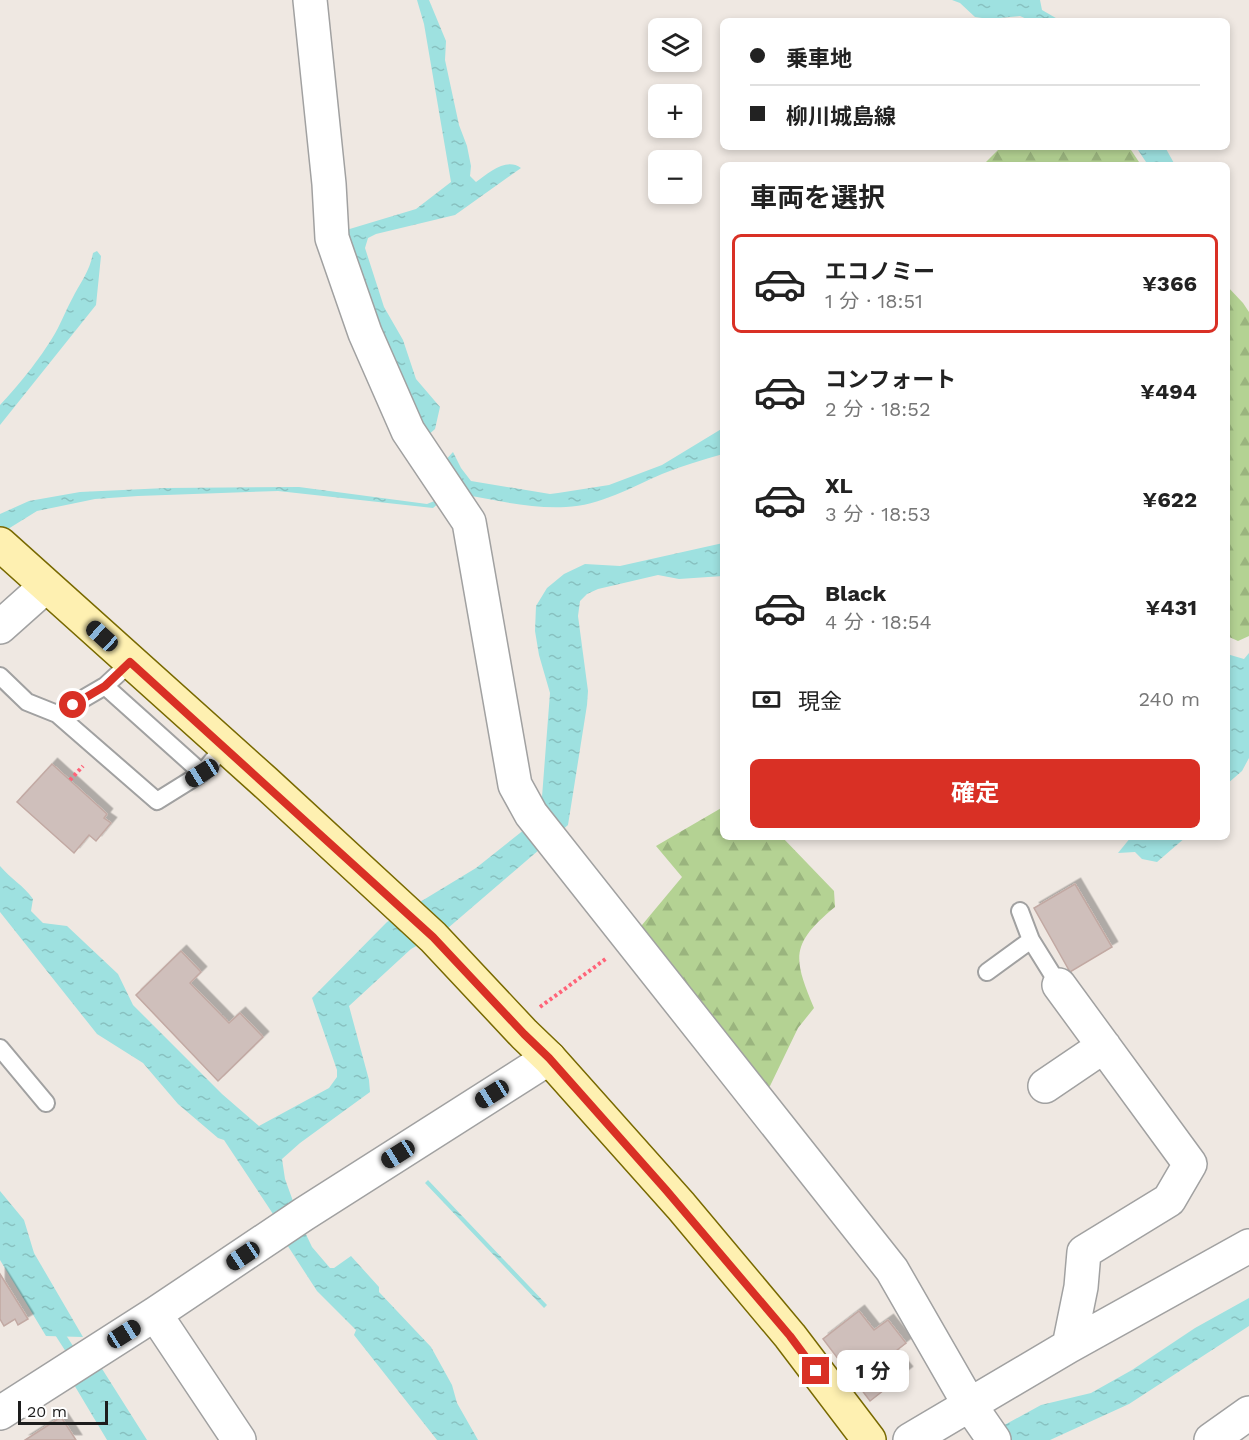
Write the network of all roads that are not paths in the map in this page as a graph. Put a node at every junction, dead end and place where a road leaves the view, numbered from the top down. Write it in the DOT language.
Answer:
graph roads {
  1 [pos="310,0"];
  2 [pos="0,544"];
  3 [pos="46,586"];
  4 [pos="0,627"];
  5 [pos="130,662"];
  6 [pos="0,676"];
  7 [pos="105,686"];
  8 [pos="57,714"];
  9 [pos="224,747"];
  10 [pos="202,773"];
  11 [pos="1020,911"];
  12 [pos="1031,940"];
  13 [pos="987,972"];
  14 [pos="1059,985"];
  15 [pos="1104,1046"];
  16 [pos="0,1048"];
  17 [pos="549,1058"];
  18 [pos="1045,1086"];
  19 [pos="46,1103"];
  20 [pos="1249,1246"];
  21 [pos="155,1314"];
  22 [pos="1069,1346"];
  23 [pos="969,1404"];
  24 [pos="0,1413"];
  25 [pos="1249,1413"];
  26 [pos="239,1440"];
  27 [pos="869,1440"];
  28 [pos="910,1440"];
  29 [pos="994,1440"];
  30 [pos="1211,1440"];
  1 -- 23 [label="street"];
  2 -- 3 [label="main road"];
  3 -- 4 [label="street"];
  3 -- 5 [label="main road"];
  5 -- 7 [label="lane"];
  5 -- 9 [label="main road"];
  6 -- 8 [label="lane"];
  7 -- 8 [label="lane"];
  7 -- 10 [label="lane"];
  8 -- 10 [label="lane"];
  9 -- 10 [label="lane"];
  9 -- 17 [label="main road"];
  11 -- 12 [label="lane"];
  12 -- 13 [label="lane"];
  12 -- 14 [label="lane"];
  14 -- 15 [label="street"];
  15 -- 18 [label="street"];
  15 -- 22 [label="street"];
  16 -- 19 [label="lane"];
  17 -- 21 [label="street"];
  17 -- 27 [label="main road"];
  20 -- 22 [label="street"];
  21 -- 24 [label="street"];
  21 -- 26 [label="street"];
  22 -- 23 [label="street"];
  23 -- 28 [label="street"];
  23 -- 29 [label="street"];
  25 -- 30 [label="street"];
}
